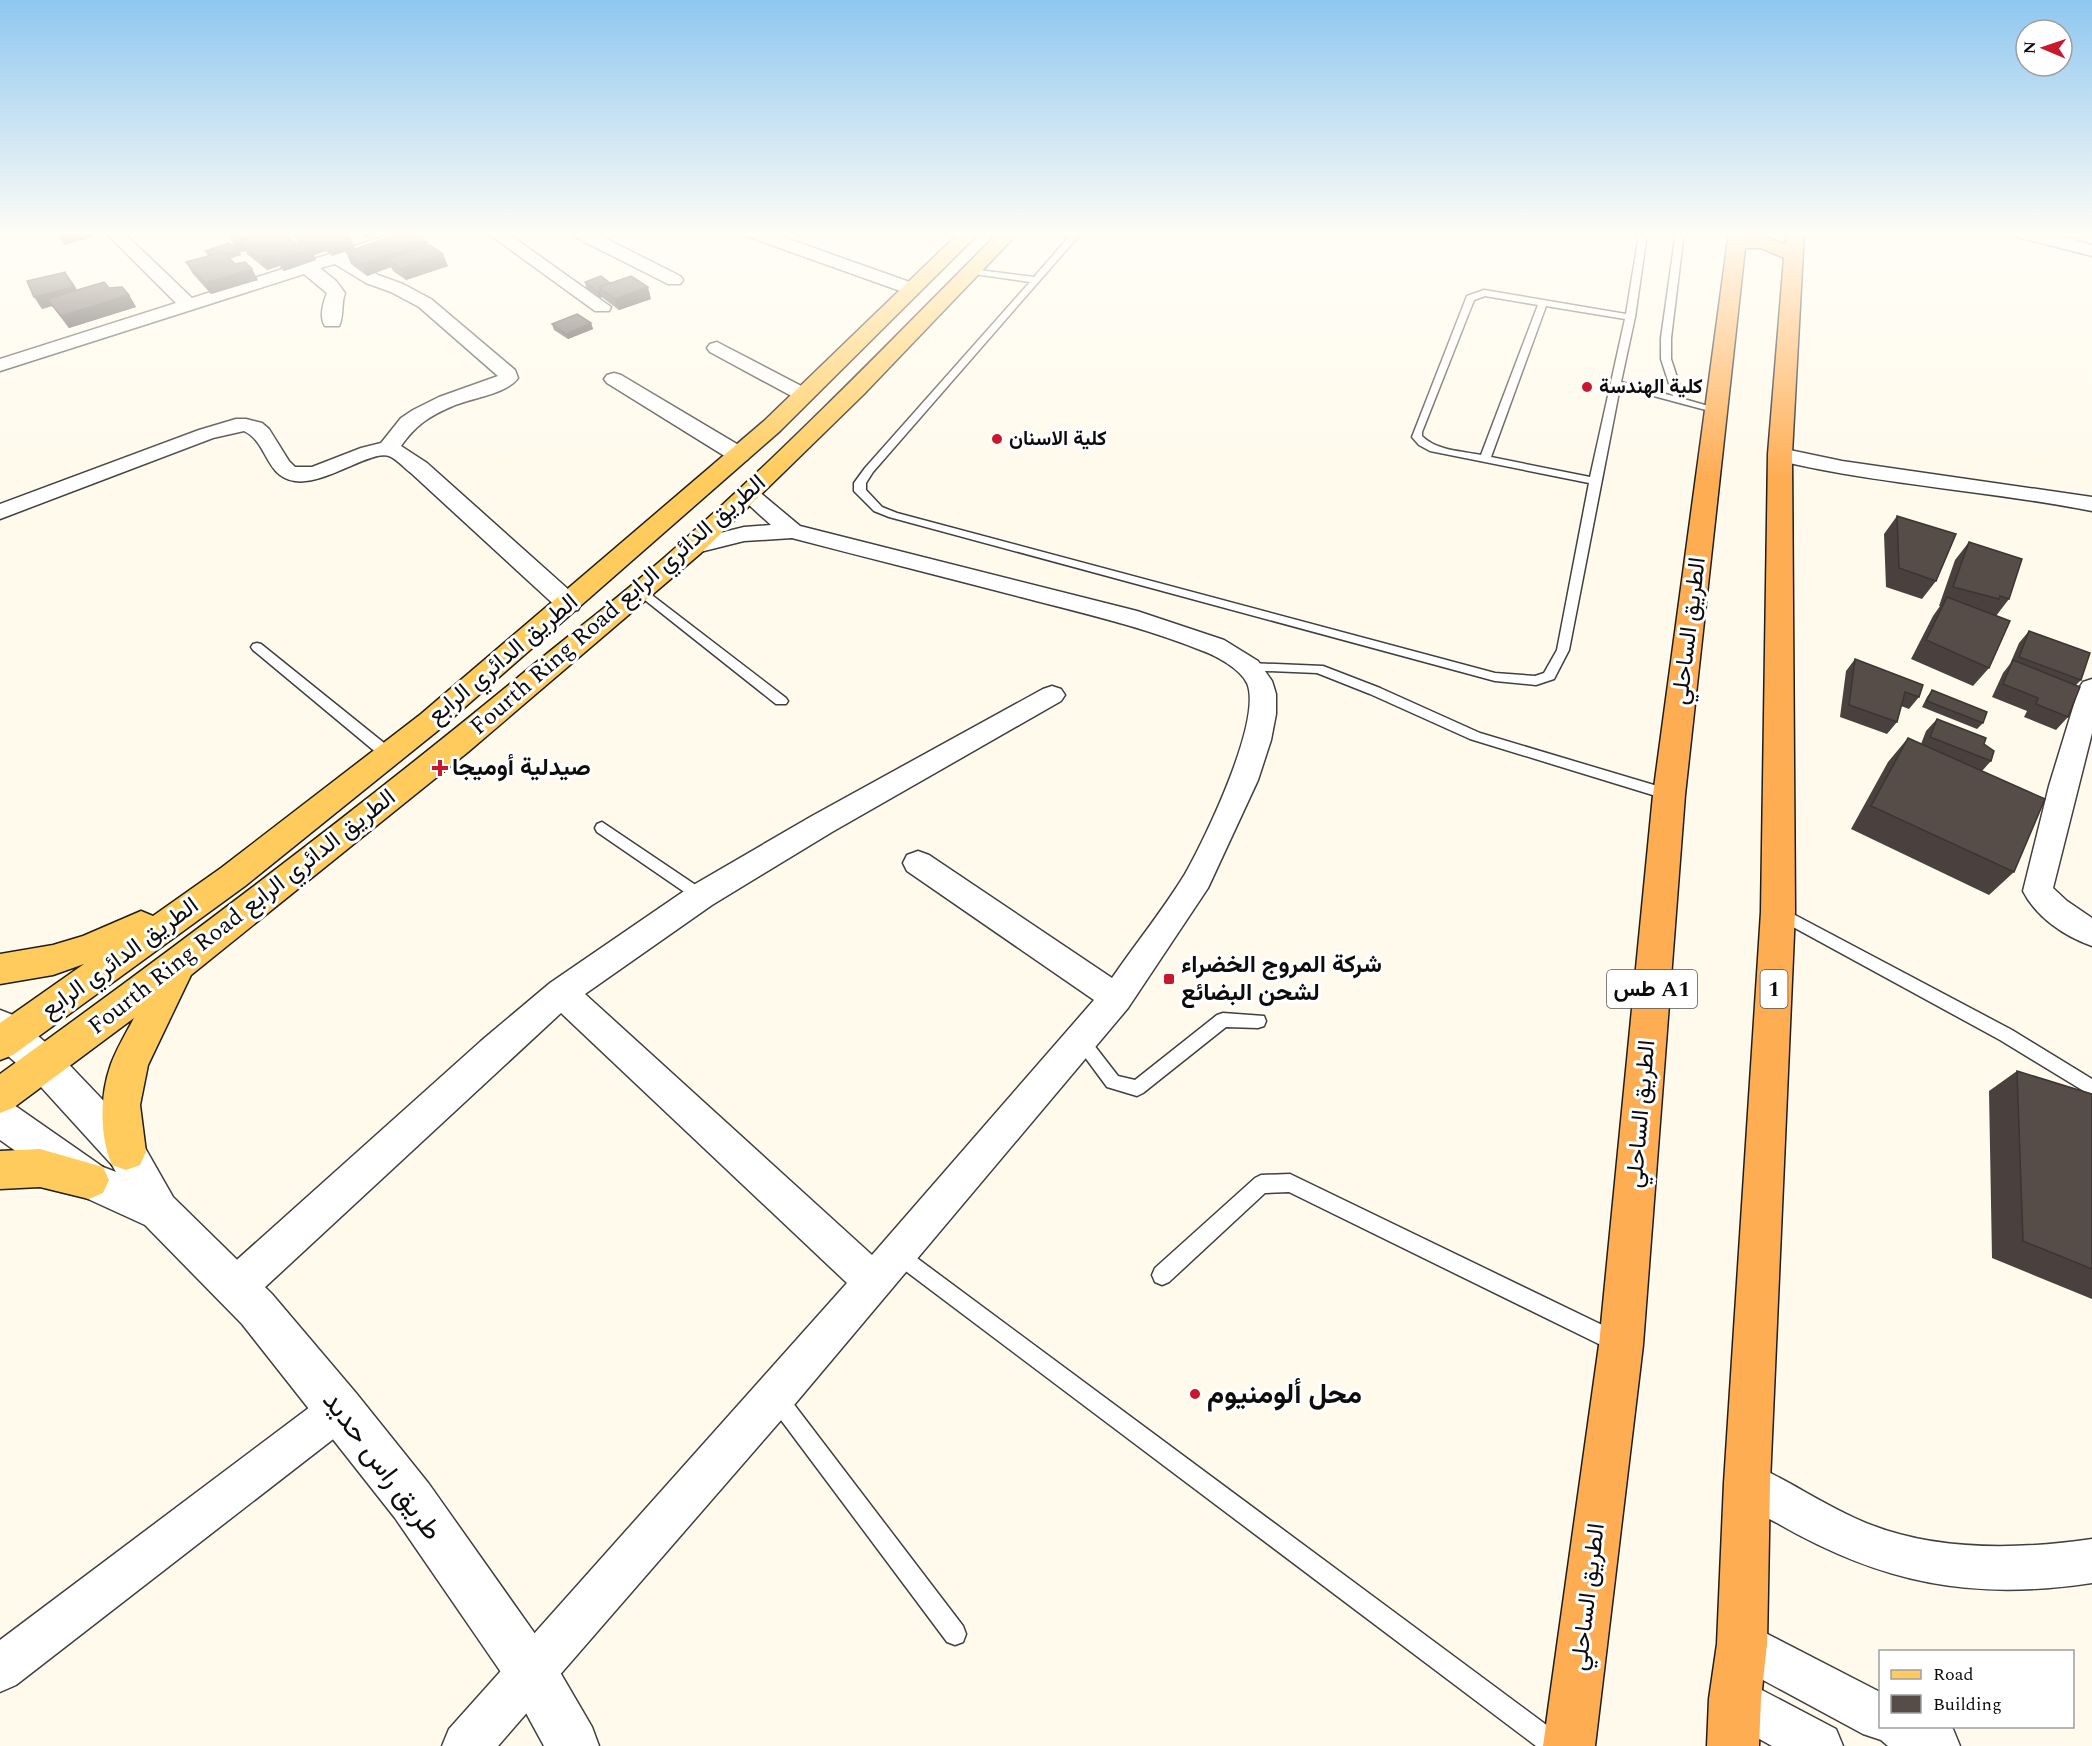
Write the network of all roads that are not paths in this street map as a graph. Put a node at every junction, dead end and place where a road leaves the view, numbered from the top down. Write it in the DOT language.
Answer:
graph roads {
  1 [pos="162,313"];
  2 [pos="332,313"];
  3 [pos="437,313"];
  4 [pos="887,313"];
  5 [pos="932,313"];
  6 [pos="1007,313"];
  7 [pos="1464,313"];
  8 [pos="1539,313"];
  9 [pos="1608,313"];
  10 [pos="1631,313"];
  11 [pos="1669,313"];
  12 [pos="1728,313"];
  13 [pos="1789,313"];
  14 [pos="1630,317"];
  15 [pos="332,322"];
  16 [pos="717,348"];
  17 [pos="0,365"];
  18 [pos="614,379"];
  19 [pos="1615,383"];
  20 [pos="804,395"];
  21 [pos="1680,401"];
  22 [pos="1717,410"];
  23 [pos="387,448"];
  24 [pos="1780,454"];
  25 [pos="739,455"];
  26 [pos="1485,460"];
  27 [pos="1594,481"];
  28 [pos="749,495"];
  29 [pos="2092,504"];
  30 [pos="0,512"];
  31 [pos="792,531"];
  32 [pos="692,547"];
  33 [pos="640,590"];
  34 [pos="569,604"];
  35 [pos="257,647"];
  36 [pos="1249,667"];
  37 [pos="1052,695"];
  38 [pos="2090,699"];
  39 [pos="781,701"];
  40 [pos="389,755"];
  41 [pos="1669,795"];
  42 [pos="602,828"];
  43 [pos="918,863"];
  44 [pos="233,877"];
  45 [pos="701,896"];
  46 [pos="1778,912"];
  47 [pos="2092,933"];
  48 [pos="179,964"];
  49 [pos="0,969"];
  50 [pos="561,993"];
  51 [pos="1116,999"];
  52 [pos="1258,1021"];
  53 [pos="4,1035"];
  54 [pos="1081,1041"];
  55 [pos="44,1064"];
  56 [pos="2092,1088"];
  57 [pos="0,1096"];
  58 [pos="0,1118"];
  59 [pos="126,1152"];
  60 [pos="0,1170"];
  61 [pos="89,1179"];
  62 [pos="159,1211"];
  63 [pos="898,1253"];
  64 [pos="1162,1275"];
  65 [pos="873,1281"];
  66 [pos="235,1288"];
  67 [pos="1621,1345"];
  68 [pos="776,1397"];
  69 [pos="340,1409"];
  70 [pos="1748,1483"];
  71 [pos="2092,1561"];
  72 [pos="955,1634"];
  73 [pos="1742,1644"];
  74 [pos="0,1669"];
  75 [pos="532,1673"];
  76 [pos="1735,1698"];
  77 [pos="1879,1716"];
  78 [pos="1903,1728"];
  79 [pos="466,1746"];
  80 [pos="573,1746"];
  81 [pos="1556,1746"];
  82 [pos="1569,1746"];
  83 [pos="1733,1746"];
  84 [pos="1819,1746"];
  85 [pos="1936,1746"];
  1 -- 17 [label="street"];
  2 -- 15 [label="street"];
  3 -- 23 [label="street"];
  4 -- 20 [label="main road, الطريق الدائري الرابع"];
  5 -- 28 [label="main road, Fourth Ring Road الطريق الدائري الرابع"];
  6 -- 27 [label="lane"];
  7 -- 26 [label="lane"];
  8 -- 26 [label="lane"];
  9 -- 14 [label="lane"];
  10 -- 14 [label="lane"];
  11 -- 21 [label="lane"];
  12 -- 22 [label="highway, الطريق الساحلي / طس A1"];
  13 -- 24 [label="highway, 1"];
  14 -- 19 [label="lane"];
  16 -- 20 [label="street"];
  18 -- 25 [label="street"];
  19 -- 21 [label="lane"];
  19 -- 27 [label="lane"];
  20 -- 25 [label="main road, الطريق الدائري الرابع"];
  21 -- 22 [label="lane"];
  22 -- 41 [label="highway, الطريق الساحلي / طس A1"];
  23 -- 30 [label="street"];
  23 -- 34 [label="street"];
  24 -- 29 [label="street"];
  24 -- 46 [label="highway, 1"];
  25 -- 34 [label="main road, الطريق الدائري الرابع"];
  26 -- 27 [label="lane"];
  28 -- 31 [label="street"];
  28 -- 32 [label="main road, Fourth Ring Road الطريق الدائري الرابع"];
  31 -- 32 [label="street"];
  31 -- 36 [label="street"];
  32 -- 33 [label="main road, Fourth Ring Road الطريق الدائري الرابع"];
  33 -- 39 [label="lane"];
  33 -- 48 [label="main road, Fourth Ring Road الطريق الدائري الرابع"];
  34 -- 40 [label="main road, الطريق الدائري الرابع"];
  35 -- 40 [label="lane"];
  36 -- 41 [label="lane"];
  36 -- 51 [label="street"];
  37 -- 45 [label="street"];
  38 -- 47 [label="street"];
  40 -- 44 [label="main road, الطريق الدائري الرابع"];
  41 -- 67 [label="highway, الطريق الساحلي / طس A1"];
  42 -- 45 [label="lane"];
  43 -- 51 [label="street"];
  44 -- 49 [label="main road"];
  44 -- 53 [label="main road, الطريق الدائري الرابع"];
  45 -- 50 [label="street"];
  46 -- 56 [label="lane"];
  46 -- 70 [label="highway, 1"];
  48 -- 55 [label="main road, Fourth Ring Road الطريق الدائري الرابع"];
  48 -- 59 [label="main road"];
  50 -- 65 [label="street"];
  50 -- 66 [label="street"];
  51 -- 54 [label="street"];
  52 -- 54 [label="lane"];
  53 -- 55 [label="street, طريق راس حديد"];
  54 -- 63 [label="street"];
  55 -- 57 [label="main road, Fourth Ring Road الطريق الدائري الرابع"];
  55 -- 59 [label="street, طريق راس حديد"];
  58 -- 61 [label="street, طريق راس حديد"];
  59 -- 62 [label="street, طريق راس حديد"];
  60 -- 61 [label="main road"];
  61 -- 62 [label="street, طريق راس حديد"];
  62 -- 66 [label="street, طريق راس حديد"];
  63 -- 65 [label="street"];
  63 -- 81 [label="lane"];
  64 -- 67 [label="lane"];
  65 -- 68 [label="street"];
  66 -- 69 [label="street, طريق راس حديد"];
  67 -- 82 [label="highway, الطريق الساحلي / طس A1"];
  68 -- 72 [label="lane"];
  68 -- 75 [label="street"];
  69 -- 74 [label="street"];
  69 -- 75 [label="street, طريق راس حديد"];
  70 -- 71 [label="street"];
  70 -- 73 [label="highway, 1"];
  73 -- 76 [label="highway, 1"];
  73 -- 77 [label="street"];
  75 -- 79 [label="street"];
  75 -- 80 [label="street, طريق راس حديد"];
  76 -- 83 [label="highway, 1"];
  76 -- 84 [label="street"];
  78 -- 85 [label="street"];
}
